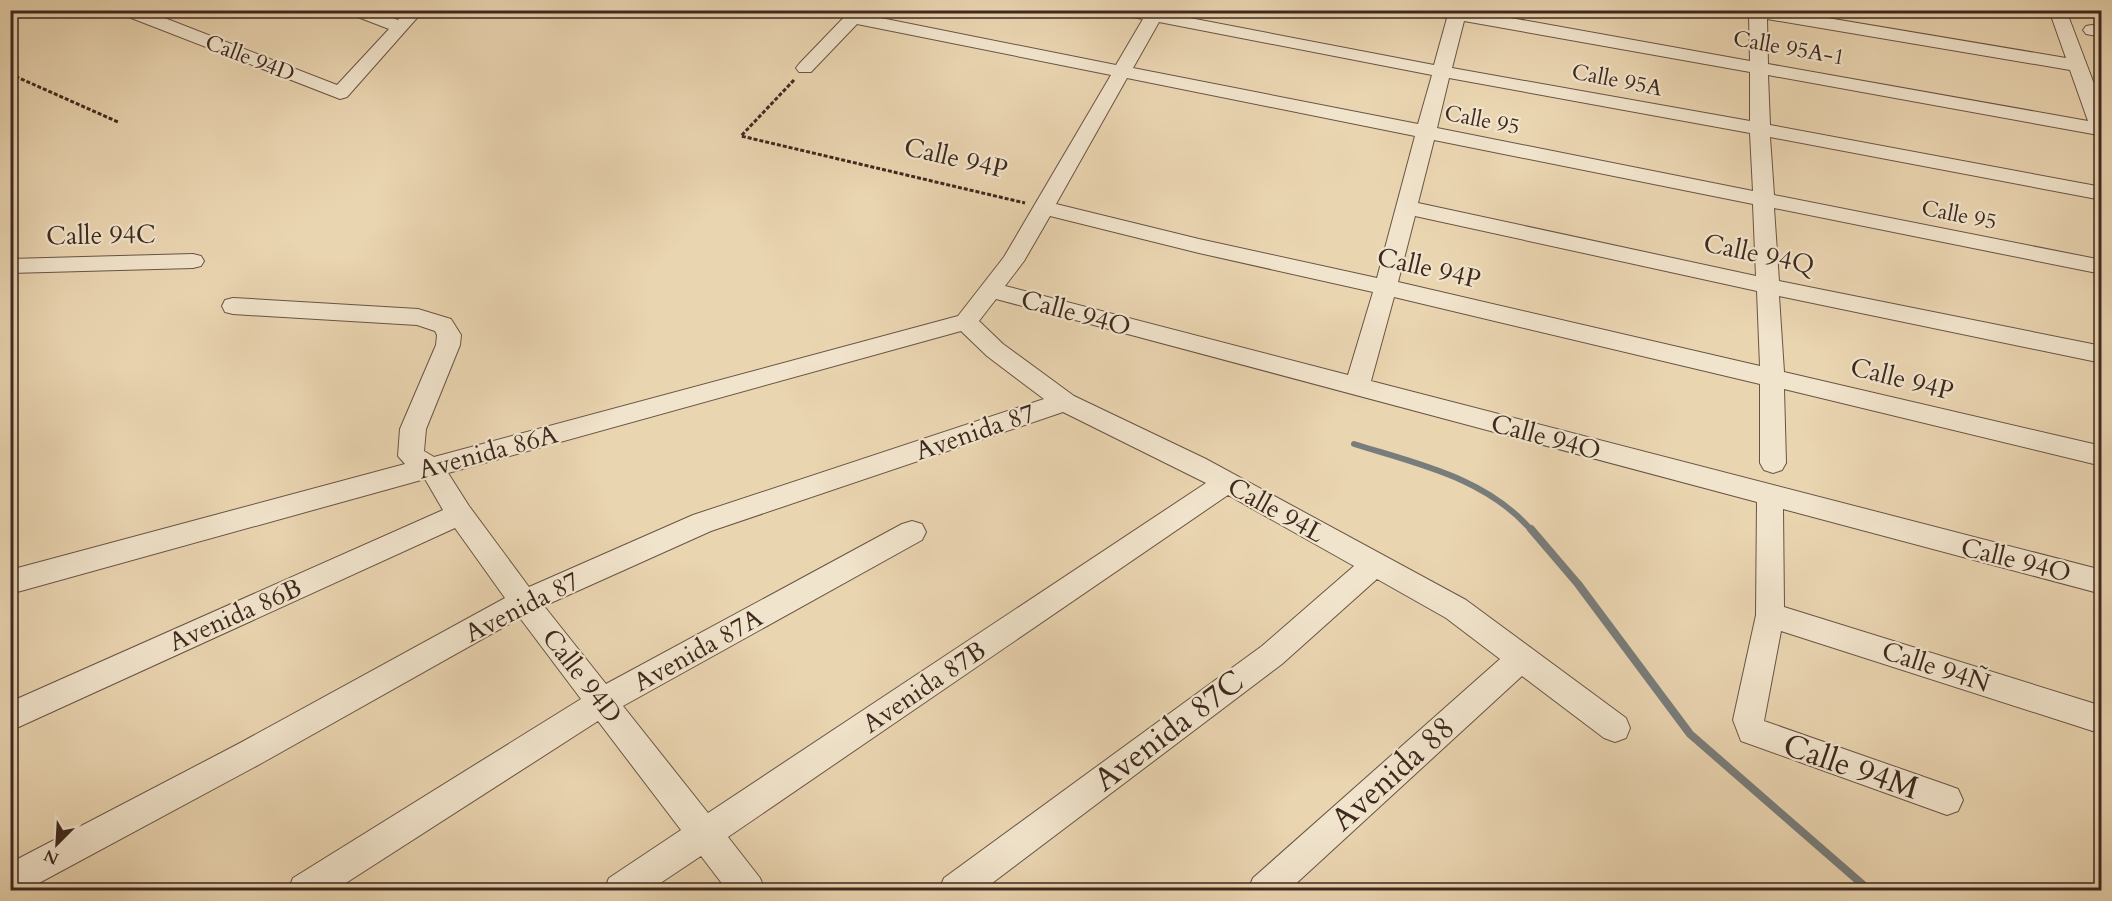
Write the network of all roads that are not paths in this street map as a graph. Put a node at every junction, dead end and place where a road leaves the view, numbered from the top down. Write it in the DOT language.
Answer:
graph roads {
  1 [pos="127,10"];
  2 [pos="356,10"];
  3 [pos="416,10"];
  4 [pos="1123,10"];
  5 [pos="1433,10"];
  6 [pos="2057,10"];
  7 [pos="1754,11"];
  8 [pos="1457,13"];
  9 [pos="857,14"];
  10 [pos="1155,14"];
  11 [pos="401,27"];
  12 [pos="1758,67"];
  13 [pos="805,68"];
  14 [pos="1124,71"];
  15 [pos="1444,72"];
  16 [pos="2080,72"];
  17 [pos="2102,82"];
  18 [pos="1760,129"];
  19 [pos="2101,131"];
  20 [pos="1426,134"];
  21 [pos="2102,194"];
  22 [pos="1764,200"];
  23 [pos="1406,207"];
  24 [pos="1046,208"];
  25 [pos="193,261"];
  26 [pos="10,266"];
  27 [pos="2102,267"];
  28 [pos="1767,284"];
  29 [pos="1388,288"];
  30 [pos="990,290"];
  31 [pos="233,306"];
  32 [pos="966,322"];
  33 [pos="2102,355"];
  34 [pos="1772,377"];
  35 [pos="1357,387"];
  36 [pos="1065,402"];
  37 [pos="2102,456"];
  38 [pos="1773,463"];
  39 [pos="431,467"];
  40 [pos="1226,483"];
  41 [pos="1770,497"];
  42 [pos="460,514"];
  43 [pos="912,532"];
  44 [pos="1375,564"];
  45 [pos="10,582"];
  46 [pos="2102,582"];
  47 [pos="524,602"];
  48 [pos="1770,615"];
  49 [pos="1521,658"];
  50 [pos="602,702"];
  51 [pos="10,717"];
  52 [pos="2102,720"];
  53 [pos="1615,728"];
  54 [pos="1947,800"];
  55 [pos="705,834"];
  56 [pos="10,881"];
  57 [pos="305,891"];
  58 [pos="621,891"];
  59 [pos="748,891"];
  60 [pos="956,891"];
  61 [pos="1264,891"];
  1 -- 11 [label="street, Calle 94D"];
  2 -- 11 [label="street"];
  3 -- 11 [label="street"];
  4 -- 10 [label="street, Calle 95A"];
  5 -- 8 [label="street, Calle 95A-1"];
  6 -- 16 [label="street"];
  7 -- 12 [label="street"];
  7 -- 16 [label="street"];
  8 -- 12 [label="street, Calle 95A-1"];
  8 -- 15 [label="street"];
  9 -- 13 [label="street"];
  9 -- 14 [label="street, Calle 95"];
  10 -- 14 [label="street"];
  10 -- 15 [label="street, Calle 95A"];
  12 -- 18 [label="street"];
  12 -- 19 [label="street, Calle 95A-1"];
  14 -- 20 [label="street, Calle 95"];
  14 -- 24 [label="street"];
  15 -- 18 [label="street, Calle 95A"];
  15 -- 20 [label="street"];
  16 -- 17 [label="street"];
  16 -- 19 [label="street"];
  18 -- 21 [label="street, Calle 95A"];
  18 -- 22 [label="street"];
  20 -- 22 [label="street, Calle 95"];
  20 -- 23 [label="street"];
  22 -- 27 [label="street, Calle 95"];
  22 -- 28 [label="street"];
  23 -- 28 [label="street, Calle 94Q"];
  23 -- 29 [label="street"];
  24 -- 29 [label="street, Calle 94P"];
  24 -- 30 [label="street"];
  25 -- 26 [label="street, Calle 94C"];
  28 -- 33 [label="street, Calle 94Q"];
  28 -- 34 [label="street"];
  29 -- 34 [label="street, Calle 94P"];
  29 -- 35 [label="street"];
  30 -- 32 [label="street"];
  30 -- 35 [label="street, Calle 94O"];
  31 -- 39 [label="street, Calle 94D"];
  32 -- 36 [label="street, Calle 94L"];
  32 -- 39 [label="street, Avenida 86A"];
  34 -- 37 [label="street, Calle 94P"];
  34 -- 38 [label="street"];
  35 -- 41 [label="street, Calle 94O"];
  36 -- 40 [label="street, Calle 94L"];
  36 -- 47 [label="street, Avenida 87"];
  39 -- 42 [label="street, Calle 94D"];
  39 -- 45 [label="street, Avenida 86A"];
  40 -- 44 [label="street, Calle 94L"];
  40 -- 55 [label="street, Avenida 87B"];
  41 -- 46 [label="street, Calle 94O"];
  41 -- 48 [label="street"];
  42 -- 47 [label="street, Calle 94D"];
  42 -- 51 [label="street, Avenida 86B"];
  43 -- 50 [label="street, Avenida 87A"];
  44 -- 49 [label="street, Calle 94L"];
  44 -- 60 [label="street, Avenida 87C"];
  47 -- 50 [label="street, Calle 94D"];
  47 -- 56 [label="street, Avenida 87"];
  48 -- 52 [label="street, Calle 94Ñ"];
  48 -- 54 [label="street, Calle 94M"];
  49 -- 53 [label="street, Calle 94L"];
  49 -- 61 [label="street, Avenida 88"];
  50 -- 55 [label="street, Calle 94D"];
  50 -- 57 [label="street, Avenida 87A"];
  55 -- 58 [label="street, Avenida 87B"];
  55 -- 59 [label="street, Calle 94D"];
}
